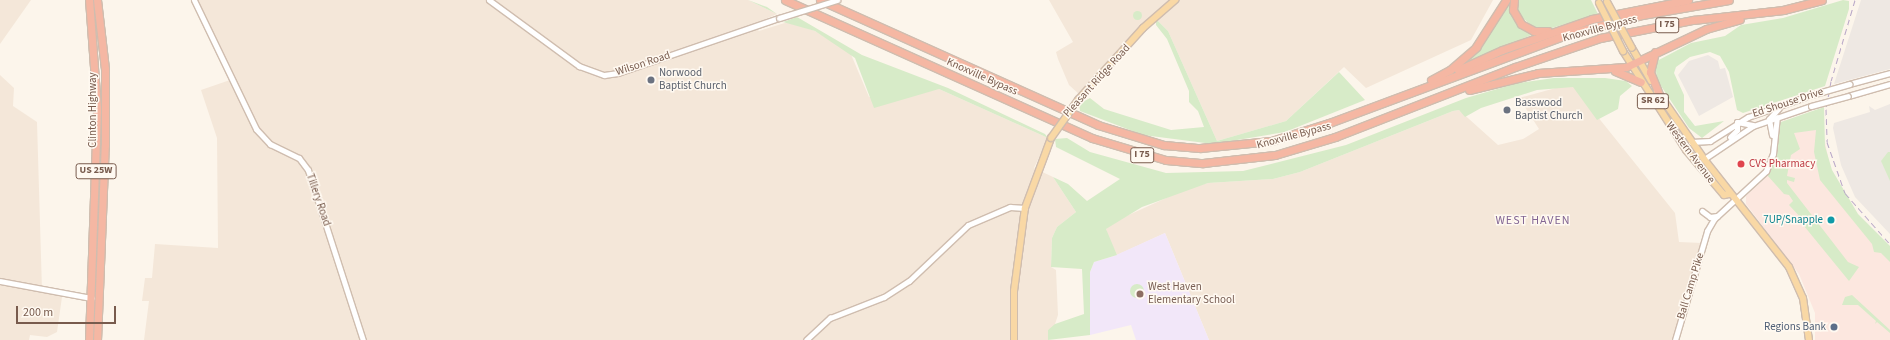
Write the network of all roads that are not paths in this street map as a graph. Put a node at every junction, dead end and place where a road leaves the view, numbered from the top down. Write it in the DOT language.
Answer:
graph roads {
  1 [pos="89,0"];
  2 [pos="97,0"];
  3 [pos="194,0"];
  4 [pos="488,0"];
  5 [pos="785,0"];
  6 [pos="820,0"];
  7 [pos="837,0"];
  8 [pos="1175,0"];
  9 [pos="1506,0"];
  10 [pos="1514,0"];
  11 [pos="1607,0"];
  12 [pos="1667,0"];
  13 [pos="1688,0"];
  14 [pos="1729,0"];
  15 [pos="1822,0"];
  16 [pos="1597,1"];
  17 [pos="1640,7"];
  18 [pos="1783,10"];
  19 [pos="1592,19"];
  20 [pos="102,43"];
  21 [pos="94,44"];
  22 [pos="1657,51"];
  23 [pos="1638,59"];
  24 [pos="1631,64"];
  25 [pos="1600,69"];
  26 [pos="1890,73"];
  27 [pos="1435,79"];
  28 [pos="1641,82"];
  29 [pos="1890,84"];
  30 [pos="1659,94"];
  31 [pos="1402,96"];
  32 [pos="1437,99"];
  33 [pos="1799,99"];
  34 [pos="1777,117"];
  35 [pos="1769,119"];
  36 [pos="1737,122"];
  37 [pos="1755,125"];
  38 [pos="101,134"];
  39 [pos="1691,142"];
  40 [pos="1774,142"];
  41 [pos="1686,150"];
  42 [pos="1715,151"];
  43 [pos="1704,159"];
  44 [pos="1729,194"];
  45 [pos="1735,200"];
  46 [pos="1025,208"];
  47 [pos="99,210"];
  48 [pos="1702,211"];
  49 [pos="1717,216"];
  50 [pos="0,281"];
  51 [pos="91,298"];
  52 [pos="89,340"];
  53 [pos="96,340"];
  54 [pos="363,340"];
  55 [pos="806,340"];
  56 [pos="1014,340"];
  57 [pos="1675,340"];
  58 [pos="1809,340"];
  1 -- 21 [label="highway, Clinton Highway / US 25W"];
  2 -- 20 [label="highway, Clinton Highway / US 25W"];
  3 -- 54 [label="street, Tillery Road"];
  4 -- 7 [label="street, Wilson Road, bridge"];
  5 -- 32 [label="highway, Knoxville Bypass / I 75"];
  6 -- 31 [label="highway, Knoxville Bypass / I 75"];
  8 -- 46 [label="main road, Pleasant Ridge Road, bridge"];
  9 -- 27 [label="highway"];
  10 -- 19 [label="highway"];
  11 -- 23 [label="main road, Western Avenue / SR 62, bridge"];
  12 -- 17 [label="highway"];
  13 -- 17 [label="highway"];
  14 -- 31 [label="highway, Knoxville Bypass / I 75"];
  15 -- 18 [label="highway, Knoxville Bypass / I 75"];
  16 -- 24 [label="main road, Western Avenue / SR 62, bridge"];
  17 -- 19 [label="highway"];
  18 -- 22 [label="highway"];
  18 -- 32 [label="highway, Knoxville Bypass / I 75"];
  19 -- 27 [label="highway"];
  20 -- 21 [label="highway"];
  20 -- 38 [label="highway, Clinton Highway / US 25W"];
  21 -- 38 [label="highway, Clinton Highway / US 25W"];
  22 -- 23 [label="highway"];
  22 -- 30 [label="highway"];
  23 -- 24 [label="highway"];
  23 -- 30 [label="main road, Western Avenue / SR 62"];
  24 -- 25 [label="highway"];
  24 -- 28 [label="main road, Western Avenue / SR 62"];
  25 -- 28 [label="highway"];
  25 -- 32 [label="highway"];
  26 -- 33 [label="street, Ed Shouse Drive, bridge"];
  27 -- 31 [label="highway"];
  28 -- 41 [label="main road, Western Avenue / SR 62"];
  29 -- 34 [label="street, Ed Shouse Drive, bridge"];
  30 -- 39 [label="main road, Western Avenue / SR 62"];
  33 -- 35 [label="street"];
  33 -- 36 [label="street, Ed Shouse Drive"];
  34 -- 35 [label="street, Ed Shouse Drive"];
  34 -- 40 [label="street, Ball Camp Pike"];
  35 -- 37 [label="street, Ed Shouse Drive"];
  35 -- 40 [label="street"];
  36 -- 37 [label="street"];
  36 -- 39 [label="street, Ed Shouse Drive"];
  36 -- 42 [label="street"];
  37 -- 42 [label="street, Ed Shouse Drive"];
  38 -- 47 [label="highway, Clinton Highway / US 25W"];
  39 -- 43 [label="main road, Western Avenue / SR 62"];
  40 -- 45 [label="street, Ball Camp Pike"];
  41 -- 43 [label="main road"];
  41 -- 44 [label="main road, Western Avenue"];
  42 -- 43 [label="street, Ed Shouse Drive"];
  43 -- 44 [label="main road, Western Avenue / SR 62"];
  44 -- 45 [label="main road, Western Avenue / SR 62"];
  45 -- 49 [label="street, Ball Camp Pike"];
  45 -- 58 [label="main road, Western Avenue / SR 62"];
  46 -- 55 [label="street"];
  46 -- 56 [label="main road, Pleasant Ridge Road"];
  47 -- 51 [label="highway, Clinton Highway / US 25W"];
  47 -- 53 [label="highway, Clinton Highway / US 25W"];
  48 -- 49 [label="street"];
  49 -- 57 [label="street, Ball Camp Pike"];
  50 -- 51 [label="street"];
  51 -- 52 [label="highway, Clinton Highway / US 25W"];
}
